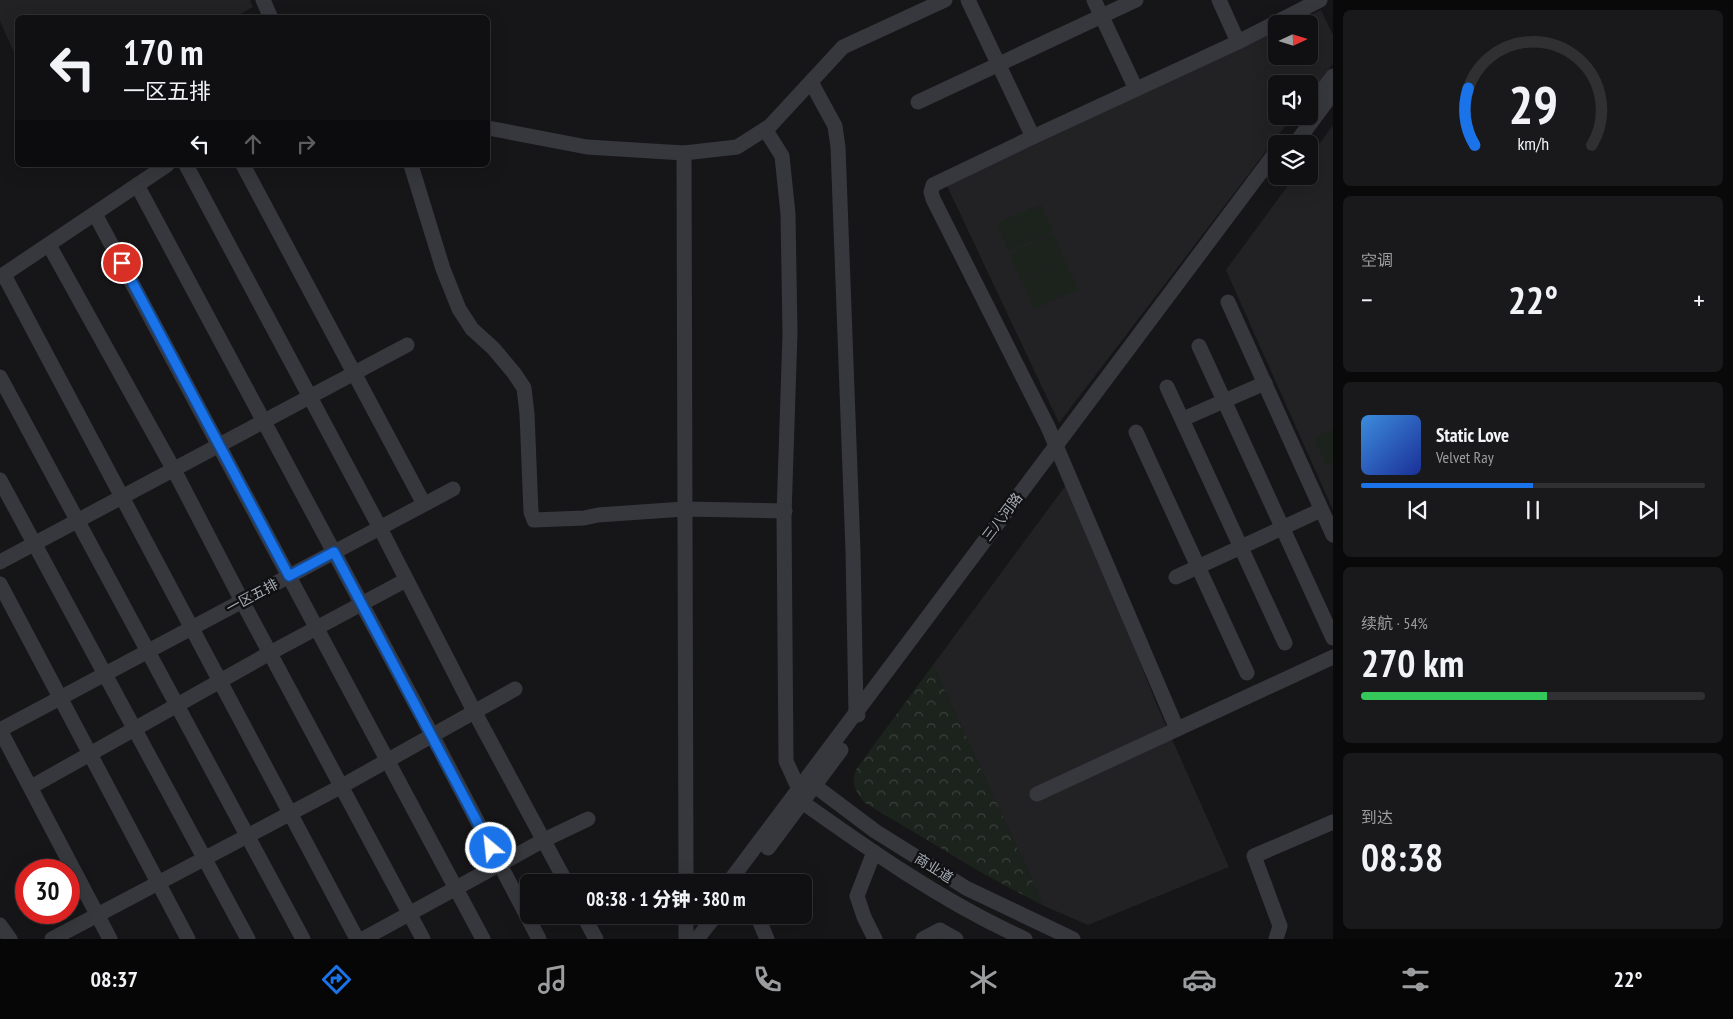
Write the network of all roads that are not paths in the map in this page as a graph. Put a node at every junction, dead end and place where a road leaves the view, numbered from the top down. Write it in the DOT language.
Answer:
graph roads {
  1 [pos="263,0"];
  2 [pos="945,0"];
  3 [pos="968,0"];
  4 [pos="1094,0"];
  5 [pos="1136,0"];
  6 [pos="1219,0"];
  7 [pos="1320,0"];
  8 [pos="270,15"];
  9 [pos="1102,17"];
  10 [pos="1238,42"];
  11 [pos="998,64"];
  12 [pos="1333,76"];
  13 [pos="811,82"];
  14 [pos="1136,89"];
  15 [pos="1333,93"];
  16 [pos="1318,97"];
  17 [pos="918,102"];
  18 [pos="490,128"];
  19 [pos="765,129"];
  20 [pos="1302,135"];
  21 [pos="1033,137"];
  22 [pos="684,153"];
  23 [pos="1268,163"];
  24 [pos="164,167"];
  25 [pos="187,167"];
  26 [pos="244,167"];
  27 [pos="412,167"];
  28 [pos="1268,178"];
  29 [pos="137,185"];
  30 [pos="95,214"];
  31 [pos="49,245"];
  32 [pos="2,276"];
  33 [pos="1228,302"];
  34 [pos="407,345"];
  35 [pos="1199,346"];
  36 [pos="354,373"];
  37 [pos="0,377"];
  38 [pos="1265,383"];
  39 [pos="1167,386"];
  40 [pos="310,397"];
  41 [pos="1182,419"];
  42 [pos="264,422"];
  43 [pos="1136,432"];
  44 [pos="219,446"];
  45 [pos="1058,450"];
  46 [pos="174,470"];
  47 [pos="0,480"];
  48 [pos="453,489"];
  49 [pos="122,498"];
  50 [pos="424,504"];
  51 [pos="684,509"];
  52 [pos="1321,510"];
  53 [pos="785,511"];
  54 [pos="78,521"];
  55 [pos="380,528"];
  56 [pos="1333,536"];
  57 [pos="35,544"];
  58 [pos="334,552"];
  59 [pos="0,562"];
  60 [pos="1198,567"];
  61 [pos="289,576"];
  62 [pos="1176,577"];
  63 [pos="406,580"];
  64 [pos="0,584"];
  65 [pos="242,601"];
  66 [pos="362,603"];
  67 [pos="192,628"];
  68 [pos="317,628"];
  69 [pos="1333,638"];
  70 [pos="1285,643"];
  71 [pos="148,652"];
  72 [pos="270,653"];
  73 [pos="1333,657"];
  74 [pos="1247,673"];
  75 [pos="105,674"];
  76 [pos="220,681"];
  77 [pos="515,689"];
  78 [pos="56,701"];
  79 [pos="177,706"];
  80 [pos="474,711"];
  81 [pos="859,716"];
  82 [pos="1177,729"];
  83 [pos="0,730"];
  84 [pos="135,730"];
  85 [pos="432,735"];
  86 [pos="90,754"];
  87 [pos="388,760"];
  88 [pos="342,786"];
  89 [pos="30,787"];
  90 [pos="805,791"];
  91 [pos="1037,794"];
  92 [pos="290,813"];
  93 [pos="588,819"];
  94 [pos="1333,822"];
  95 [pos="247,836"];
  96 [pos="544,840"];
  97 [pos="874,852"];
  98 [pos="204,858"];
  99 [pos="500,864"];
  100 [pos="562,874"];
  101 [pos="686,874"];
  102 [pos="736,874"];
  103 [pos="747,874"];
  104 [pos="158,883"];
  105 [pos="456,888"];
  106 [pos="410,913"];
  107 [pos="97,916"];
  108 [pos="588,924"];
  109 [pos="686,924"];
  110 [pos="698,924"];
  111 [pos="709,924"];
  112 [pos="761,924"];
  113 [pos="0,925"];
  114 [pos="10,939"];
  115 [pos="52,939"];
  116 [pos="110,939"];
  117 [pos="188,939"];
  118 [pos="248,939"];
  119 [pos="302,939"];
  120 [pos="357,939"];
  121 [pos="363,939"];
  122 [pos="423,939"];
  123 [pos="483,939"];
  124 [pos="539,939"];
  125 [pos="596,939"];
  126 [pos="686,939"];
  127 [pos="697,939"];
  128 [pos="767,939"];
  129 [pos="875,939"];
  130 [pos="923,939"];
  131 [pos="956,939"];
  132 [pos="1025,939"];
  133 [pos="1073,939"];
  134 [pos="1276,939"];
  1 -- 8 [label="street"];
  2 -- 13 [label="street"];
  3 -- 11 [label="street"];
  4 -- 9 [label="street"];
  5 -- 9 [label="street"];
  6 -- 10 [label="street"];
  7 -- 10 [label="street"];
  9 -- 11 [label="street"];
  9 -- 14 [label="street"];
  10 -- 14 [label="street"];
  11 -- 17 [label="street"];
  11 -- 21 [label="street"];
  12 -- 16 [label="street"];
  13 -- 19 [label="street"];
  13 -- 81 [label="street"];
  14 -- 21 [label="street"];
  15 -- 20 [label="street"];
  18 -- 22 [label="street"];
  19 -- 22 [label="street"];
  19 -- 53 [label="street"];
  21 -- 45 [label="street"];
  22 -- 51 [label="street"];
  23 -- 45 [label="street, 三八河路"];
  24 -- 29 [label="street"];
  25 -- 40 [label="street"];
  26 -- 36 [label="street"];
  27 -- 51 [label="street"];
  28 -- 45 [label="street, 三八河路"];
  29 -- 30 [label="street"];
  29 -- 42 [label="street"];
  30 -- 31 [label="street"];
  30 -- 44 [label="street"];
  31 -- 32 [label="street"];
  31 -- 46 [label="street"];
  32 -- 49 [label="street"];
  33 -- 38 [label="street"];
  34 -- 36 [label="street"];
  35 -- 69 [label="street"];
  36 -- 40 [label="street"];
  36 -- 50 [label="street"];
  37 -- 54 [label="street"];
  38 -- 41 [label="street"];
  38 -- 52 [label="street"];
  39 -- 41 [label="street"];
  40 -- 42 [label="street"];
  40 -- 55 [label="street"];
  41 -- 70 [label="street"];
  42 -- 44 [label="street"];
  42 -- 58 [label="street"];
  43 -- 60 [label="street"];
  44 -- 46 [label="street"];
  44 -- 61 [label="street"];
  45 -- 81 [label="street, 三八河路"];
  45 -- 82 [label="street"];
  46 -- 49 [label="street"];
  46 -- 65 [label="street"];
  47 -- 57 [label="street"];
  48 -- 50 [label="street, 一区五排"];
  49 -- 54 [label="street"];
  49 -- 67 [label="street"];
  50 -- 55 [label="street, 一区五排"];
  51 -- 53 [label="street"];
  51 -- 101 [label="street"];
  52 -- 56 [label="street"];
  52 -- 60 [label="street"];
  53 -- 90 [label="street"];
  54 -- 57 [label="street"];
  54 -- 71 [label="street"];
  55 -- 58 [label="street, 一区五排"];
  55 -- 63 [label="street"];
  57 -- 59 [label="street"];
  57 -- 75 [label="street"];
  58 -- 61 [label="street, 一区五排"];
  58 -- 66 [label="street"];
  60 -- 62 [label="street"];
  60 -- 74 [label="street"];
  61 -- 65 [label="street, 一区五排"];
  61 -- 68 [label="street"];
  63 -- 66 [label="street"];
  63 -- 80 [label="street"];
  64 -- 78 [label="street"];
  65 -- 67 [label="street, 一区五排"];
  65 -- 72 [label="street"];
  66 -- 68 [label="street"];
  66 -- 85 [label="street"];
  67 -- 71 [label="street, 一区五排"];
  67 -- 76 [label="street"];
  68 -- 72 [label="street"];
  68 -- 87 [label="street"];
  71 -- 75 [label="street, 一区五排"];
  71 -- 79 [label="street"];
  72 -- 76 [label="street"];
  72 -- 88 [label="street"];
  73 -- 82 [label="street"];
  75 -- 78 [label="street, 一区五排"];
  75 -- 84 [label="street"];
  76 -- 79 [label="street"];
  76 -- 92 [label="street"];
  77 -- 80 [label="street"];
  78 -- 83 [label="street, 一区五排"];
  78 -- 86 [label="street"];
  79 -- 84 [label="street"];
  79 -- 95 [label="street"];
  80 -- 85 [label="street"];
  80 -- 96 [label="street"];
  81 -- 90 [label="street, 三八河路"];
  82 -- 91 [label="street"];
  83 -- 89 [label="street"];
  84 -- 86 [label="street"];
  84 -- 98 [label="street"];
  85 -- 87 [label="street"];
  85 -- 99 [label="street"];
  86 -- 89 [label="street"];
  86 -- 104 [label="street"];
  87 -- 88 [label="street"];
  87 -- 105 [label="street"];
  88 -- 92 [label="street"];
  88 -- 106 [label="street"];
  89 -- 107 [label="street"];
  90 -- 97 [label="street, 商业道"];
  90 -- 102 [label="street, 三八河路"];
  90 -- 103 [label="street, 三八河路"];
  90 -- 133 [label="street, 商业道"];
  92 -- 95 [label="street"];
  92 -- 120 [label="street"];
  93 -- 96 [label="street"];
  94 -- 134 [label="street"];
  95 -- 98 [label="street"];
  95 -- 119 [label="street"];
  96 -- 99 [label="street"];
  96 -- 100 [label="street"];
  97 -- 129 [label="street"];
  97 -- 132 [label="street, 商业道"];
  98 -- 104 [label="street"];
  98 -- 118 [label="street"];
  99 -- 105 [label="street"];
  99 -- 124 [label="street"];
  104 -- 107 [label="street"];
  104 -- 117 [label="street"];
  105 -- 106 [label="street"];
  105 -- 123 [label="street"];
  106 -- 121 [label="street"];
  106 -- 122 [label="street"];
  107 -- 115 [label="street"];
  107 -- 116 [label="street"];
  108 -- 125 [label="street"];
  109 -- 126 [label="street"];
  110 -- 126 [label="street"];
  111 -- 127 [label="street"];
  112 -- 128 [label="street"];
  113 -- 114 [label="street"];
  130 -- 131 [label="street"];
}
